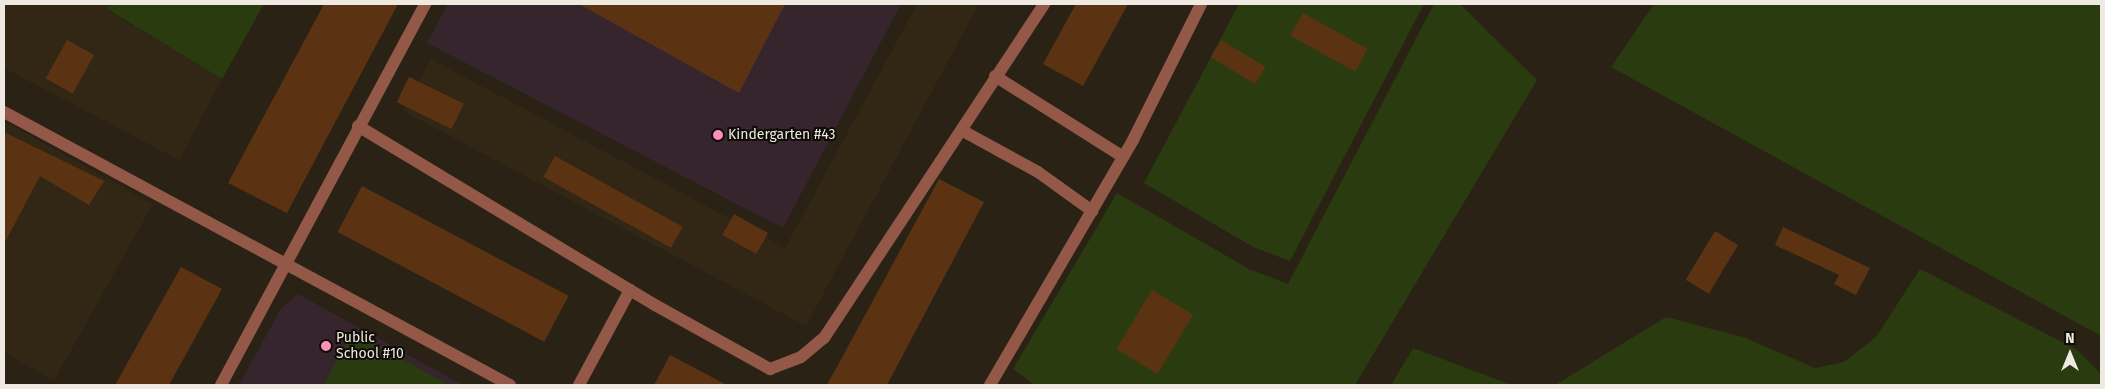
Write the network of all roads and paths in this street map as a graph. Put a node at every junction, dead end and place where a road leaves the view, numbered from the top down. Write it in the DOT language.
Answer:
graph roads {
  1 [pos="424,4"];
  2 [pos="1044,4"];
  3 [pos="1201,4"];
  4 [pos="995,76"];
  5 [pos="4,112"];
  6 [pos="358,126"];
  7 [pos="963,131"];
  8 [pos="1123,157"];
  9 [pos="1092,211"];
  10 [pos="284,263"];
  11 [pos="630,290"];
  12 [pos="221,385"];
  13 [pos="510,385"];
  14 [pos="579,385"];
  15 [pos="990,385"];
  1 -- 6 [label="street"];
  2 -- 4 [label="street"];
  3 -- 8 [label="street"];
  4 -- 7 [label="street"];
  4 -- 8 [label="street"];
  5 -- 10 [label="street"];
  6 -- 10 [label="street"];
  6 -- 11 [label="street"];
  7 -- 9 [label="street"];
  7 -- 11 [label="street"];
  8 -- 9 [label="street"];
  9 -- 15 [label="street"];
  10 -- 12 [label="street"];
  10 -- 13 [label="street"];
  11 -- 14 [label="street"];
}
